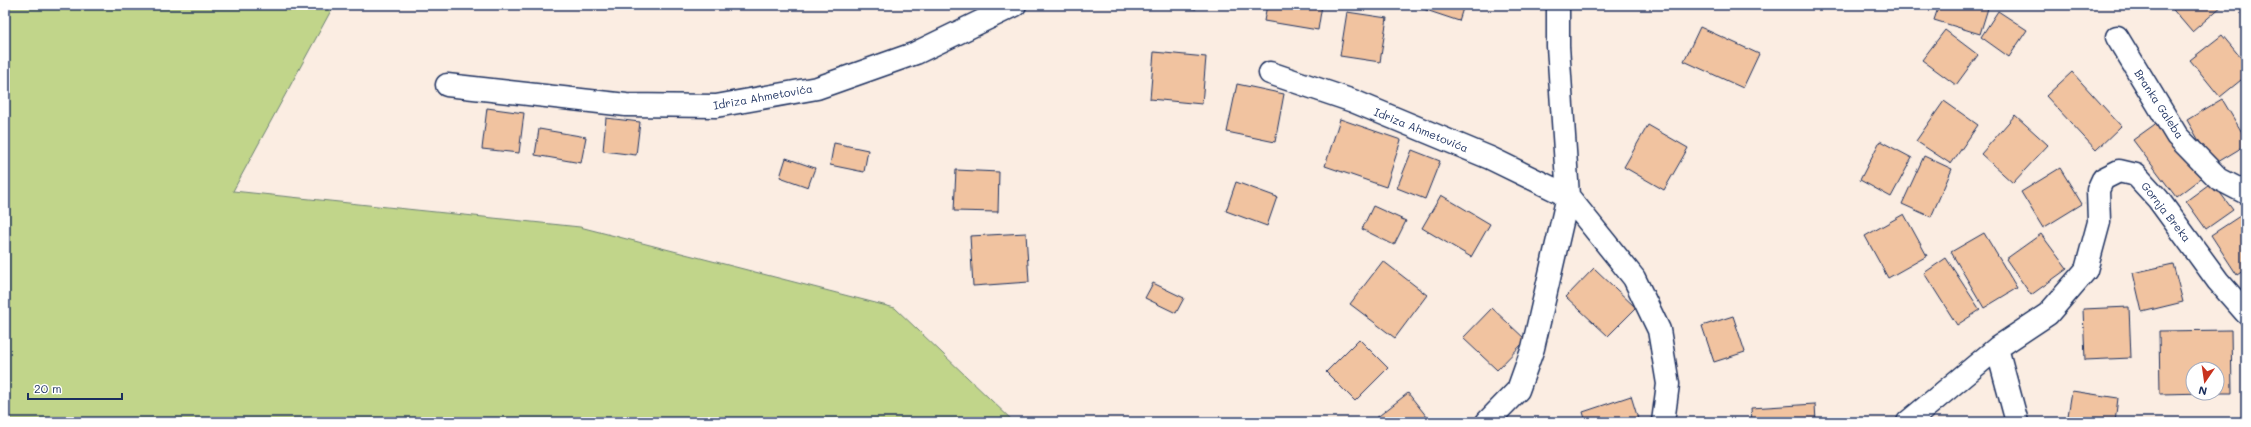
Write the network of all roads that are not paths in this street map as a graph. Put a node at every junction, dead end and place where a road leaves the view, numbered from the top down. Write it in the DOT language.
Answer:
graph roads {
  1 [pos="1015,5"];
  2 [pos="1558,5"];
  3 [pos="2117,37"];
  4 [pos="1270,73"];
  5 [pos="447,85"];
  6 [pos="2246,193"];
  7 [pos="1568,196"];
  8 [pos="2246,313"];
  9 [pos="1997,348"];
  10 [pos="1487,422"];
  11 [pos="1662,422"];
  12 [pos="1908,422"];
  13 [pos="2017,422"];
  1 -- 5 [label="street, Idriza Ahmetovića"];
  2 -- 7 [label="street"];
  3 -- 6 [label="street, Branka Galeba"];
  4 -- 7 [label="street, Idriza Ahmetovića"];
  7 -- 10 [label="street"];
  7 -- 11 [label="street, Idriza Ahmetovića"];
  8 -- 9 [label="street, Gornja Breka"];
  9 -- 12 [label="street, Gornja Breka"];
  9 -- 13 [label="street"];
}
